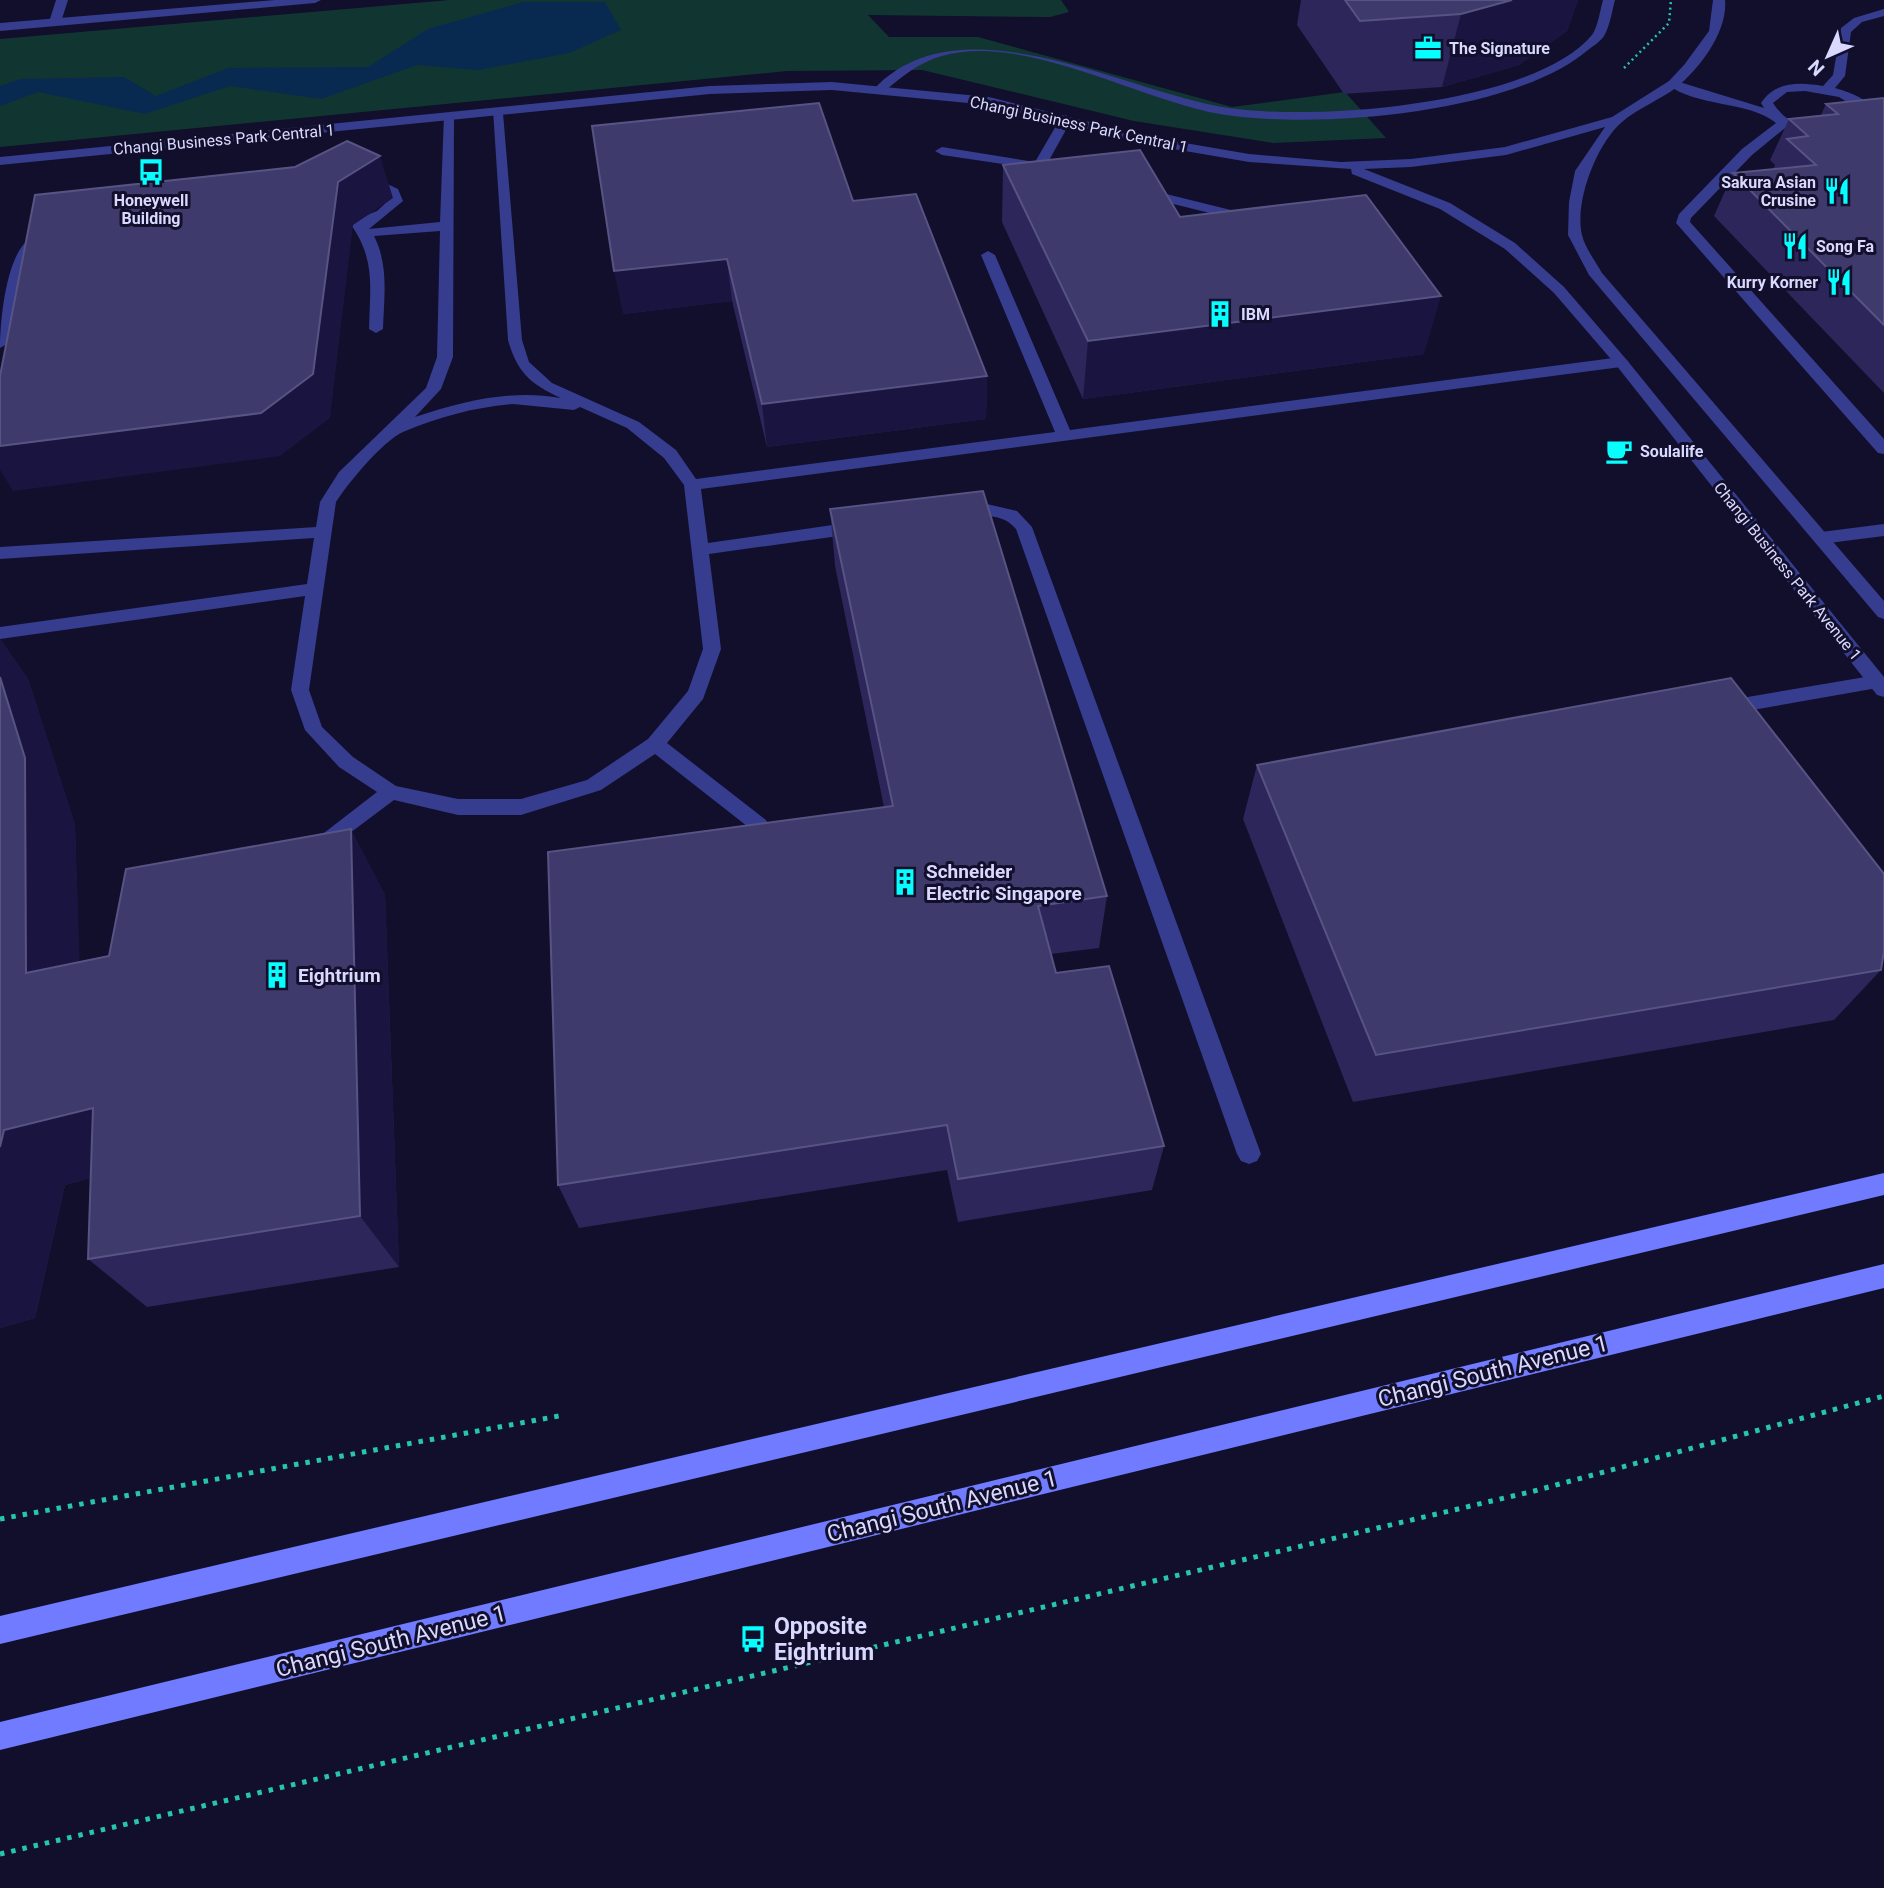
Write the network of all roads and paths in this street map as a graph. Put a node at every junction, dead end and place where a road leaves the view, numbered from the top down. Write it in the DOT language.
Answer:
graph roads {
  1 [pos="62,0"];
  2 [pos="315,0"];
  3 [pos="1609,0"];
  4 [pos="1719,0"];
  5 [pos="1884,12"];
  6 [pos="55,22"];
  7 [pos="0,27"];
  8 [pos="1673,84"];
  9 [pos="880,89"];
  10 [pos="1827,89"];
  11 [pos="497,113"];
  12 [pos="1771,113"];
  13 [pos="448,118"];
  14 [pos="1066,119"];
  15 [pos="1616,120"];
  16 [pos="1784,123"];
  17 [pos="942,151"];
  18 [pos="0,161"];
  19 [pos="1040,166"];
  20 [pos="1341,166"];
  21 [pos="1066,172"];
  22 [pos="350,177"];
  23 [pos="1133,189"];
  24 [pos="1266,223"];
  25 [pos="446,226"];
  26 [pos="361,227"];
  27 [pos="44,236"];
  28 [pos="988,255"];
  29 [pos="376,328"];
  30 [pos="0,344"];
  31 [pos="1621,362"];
  32 [pos="596,409"];
  33 [pos="396,430"];
  34 [pos="1065,436"];
  35 [pos="1884,449"];
  36 [pos="692,485"];
  37 [pos="939,515"];
  38 [pos="874,525"];
  39 [pos="1884,530"];
  40 [pos="321,533"];
  41 [pos="1821,538"];
  42 [pos="700,550"];
  43 [pos="0,553"];
  44 [pos="313,589"];
  45 [pos="1884,613"];
  46 [pos="0,633"];
  47 [pos="1880,686"];
  48 [pos="1727,707"];
  49 [pos="1700,712"];
  50 [pos="1744,729"];
  51 [pos="655,744"];
  52 [pos="391,792"];
  53 [pos="759,825"];
  54 [pos="305,859"];
  55 [pos="1249,1154"];
  56 [pos="1884,1184"];
  57 [pos="1884,1276"];
  58 [pos="1884,1396"];
  59 [pos="559,1416"];
  60 [pos="0,1519"];
  61 [pos="0,1630"];
  62 [pos="0,1736"];
  63 [pos="0,1854"];
  1 -- 6 [label="street"];
  2 -- 6 [label="street"];
  3 -- 9 [label="street"];
  4 -- 8 [label="street, Changi Business Park Central 1"];
  5 -- 10 [label="street"];
  6 -- 7 [label="street"];
  8 -- 12 [label="street"];
  8 -- 15 [label="street, Changi Business Park Central 1"];
  9 -- 11 [label="street, Changi Business Park Central 1"];
  9 -- 14 [label="street, Changi Business Park Central 1"];
  10 -- 12 [label="street"];
  10 -- 16 [label="street"];
  11 -- 13 [label="street, Changi Business Park Central 1"];
  11 -- 32 [label="street"];
  12 -- 16 [label="street"];
  13 -- 18 [label="street, Changi Business Park Central 1"];
  13 -- 25 [label="street"];
  14 -- 19 [label="street"];
  14 -- 20 [label="street, Changi Business Park Central 1"];
  15 -- 20 [label="street, Changi Business Park Central 1"];
  15 -- 41 [label="street"];
  16 -- 35 [label="street"];
  17 -- 19 [label="street"];
  19 -- 21 [label="street"];
  20 -- 31 [label="street, Changi Business Park Avenue 1"];
  22 -- 26 [label="street"];
  23 -- 24 [label="street"];
  25 -- 26 [label="street"];
  25 -- 33 [label="street"];
  26 -- 29 [label="street"];
  27 -- 30 [label="street"];
  28 -- 34 [label="street"];
  31 -- 34 [label="street"];
  31 -- 47 [label="street, Changi Business Park Avenue 1"];
  32 -- 33 [label="street"];
  32 -- 36 [label="street"];
  33 -- 40 [label="street"];
  34 -- 36 [label="street"];
  36 -- 42 [label="street"];
  37 -- 55 [label="street"];
  38 -- 42 [label="street"];
  39 -- 41 [label="street"];
  40 -- 43 [label="street"];
  40 -- 44 [label="street"];
  41 -- 45 [label="street"];
  42 -- 51 [label="street"];
  44 -- 46 [label="street"];
  44 -- 52 [label="street"];
  47 -- 48 [label="street"];
  48 -- 49 [label="street"];
  48 -- 50 [label="street"];
  51 -- 52 [label="street"];
  51 -- 53 [label="street"];
  52 -- 54 [label="street"];
  56 -- 61 [label="street"];
  57 -- 62 [label="street, Changi South Avenue 1"];
  58 -- 63 [label="path"];
  59 -- 60 [label="path"];
}
